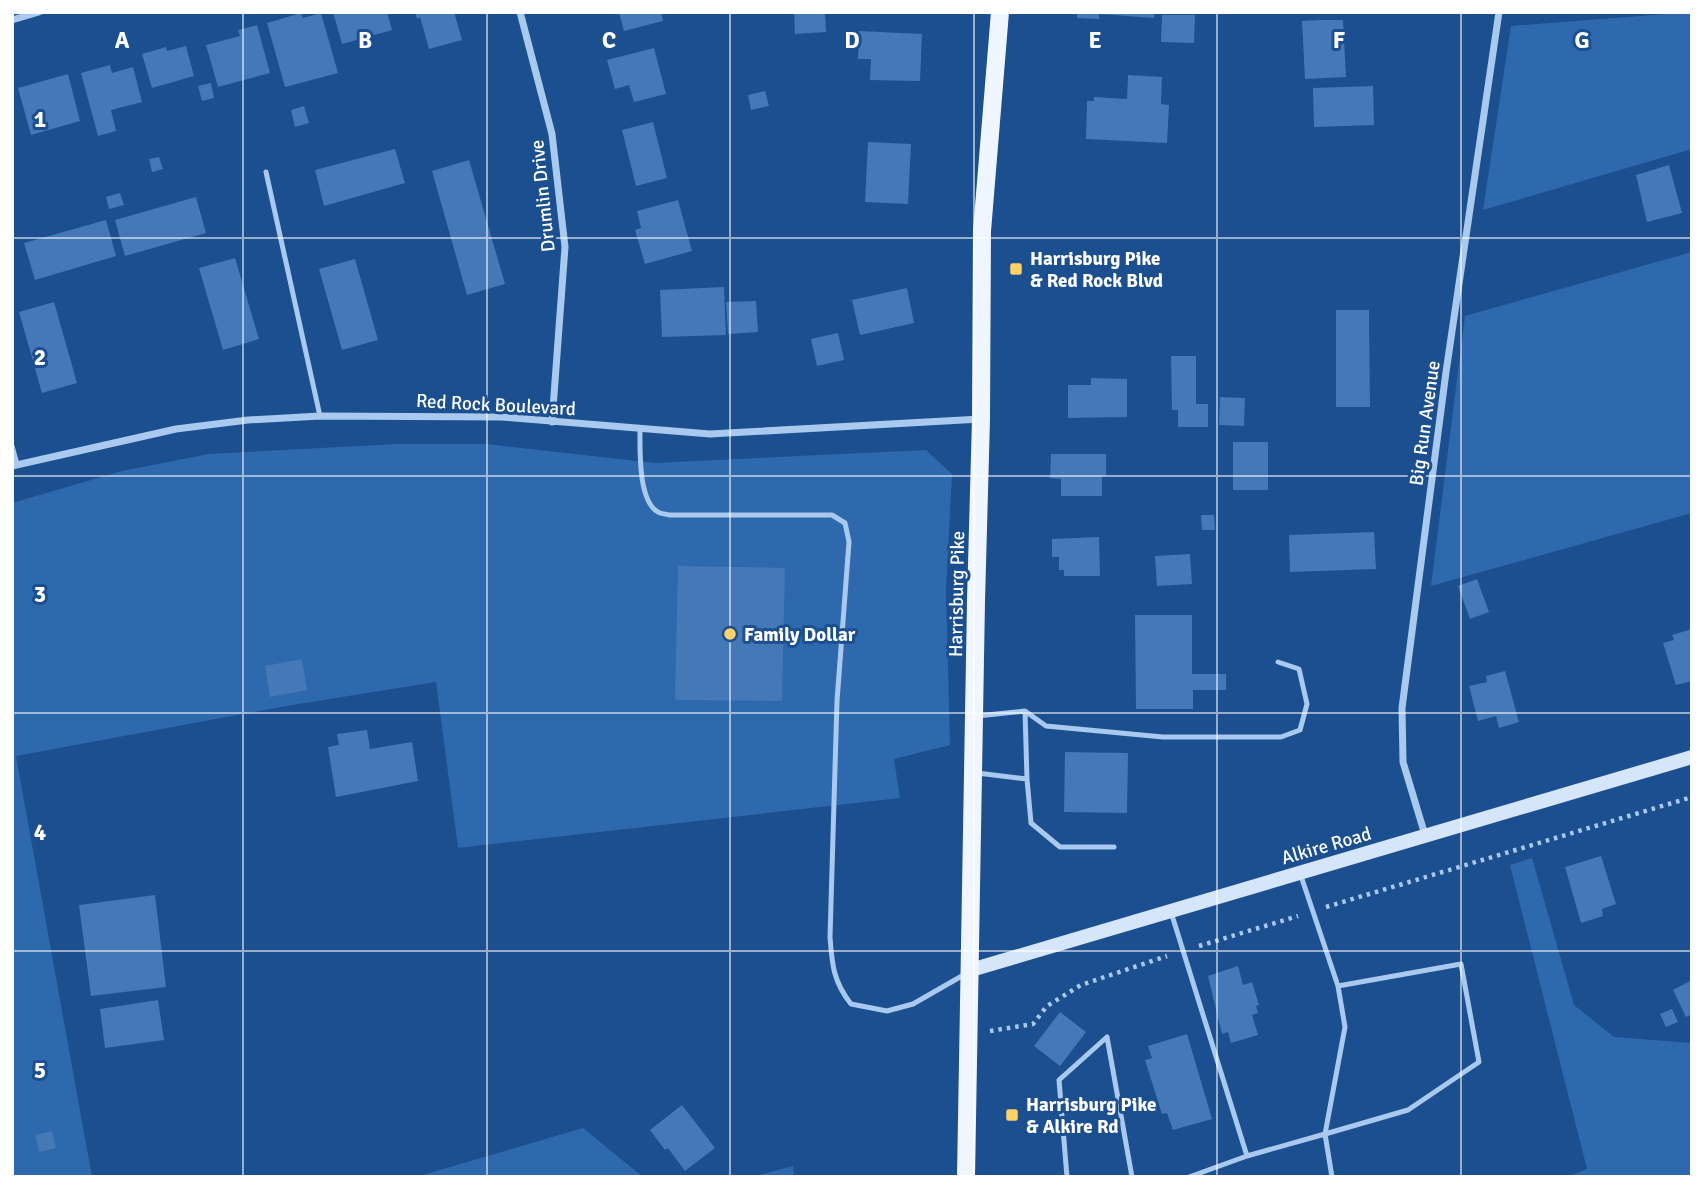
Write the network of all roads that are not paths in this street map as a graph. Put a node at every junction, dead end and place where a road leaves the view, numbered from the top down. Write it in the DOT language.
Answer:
graph roads {
  1 [pos="39,12"];
  2 [pos="520,12"];
  3 [pos="1000,12"];
  4 [pos="1499,12"];
  5 [pos="12,20"];
  6 [pos="266,173"];
  7 [pos="320,416"];
  8 [pos="981,419"];
  9 [pos="552,422"];
  10 [pos="640,430"];
  11 [pos="12,446"];
  12 [pos="15,465"];
  13 [pos="1278,662"];
  14 [pos="1025,711"];
  15 [pos="974,716"];
  16 [pos="1692,757"];
  17 [pos="973,772"];
  18 [pos="1027,779"];
  19 [pos="1426,836"];
  20 [pos="1114,847"];
  21 [pos="1300,873"];
  22 [pos="1171,911"];
  23 [pos="971,970"];
  24 [pos="1338,986"];
  25 [pos="1325,1134"];
  26 [pos="1247,1156"];
  27 [pos="1191,1176"];
  28 [pos="966,1177"];
  29 [pos="1067,1177"];
  30 [pos="1132,1177"];
  31 [pos="1332,1177"];
  1 -- 5 [label="street"];
  2 -- 9 [label="street, Drumlin Drive"];
  3 -- 8 [label="main road, Harrisburg Pike"];
  4 -- 19 [label="street, Big Run Avenue"];
  6 -- 7 [label="lane"];
  7 -- 9 [label="street, Red Rock Boulevard"];
  7 -- 12 [label="street, Red Rock Boulevard"];
  8 -- 10 [label="street, Red Rock Boulevard"];
  8 -- 15 [label="main road, Harrisburg Pike"];
  9 -- 10 [label="street, Red Rock Boulevard"];
  10 -- 23 [label="lane"];
  11 -- 12 [label="lane"];
  13 -- 14 [label="lane"];
  14 -- 15 [label="lane"];
  14 -- 18 [label="lane"];
  15 -- 17 [label="main road, Harrisburg Pike"];
  16 -- 19 [label="main road, Alkire Road"];
  17 -- 18 [label="lane"];
  17 -- 23 [label="main road, Harrisburg Pike"];
  18 -- 20 [label="lane"];
  19 -- 21 [label="main road, Alkire Road"];
  21 -- 22 [label="main road, Alkire Road"];
  21 -- 24 [label="lane"];
  22 -- 23 [label="main road, Alkire Road"];
  22 -- 26 [label="lane"];
  23 -- 28 [label="main road, Harrisburg Pike"];
  24 -- 25 [label="lane"];
  24 -- 25 [label="lane"];
  25 -- 26 [label="lane"];
  25 -- 31 [label="lane"];
  26 -- 27 [label="lane"];
  29 -- 30 [label="lane"];
}
